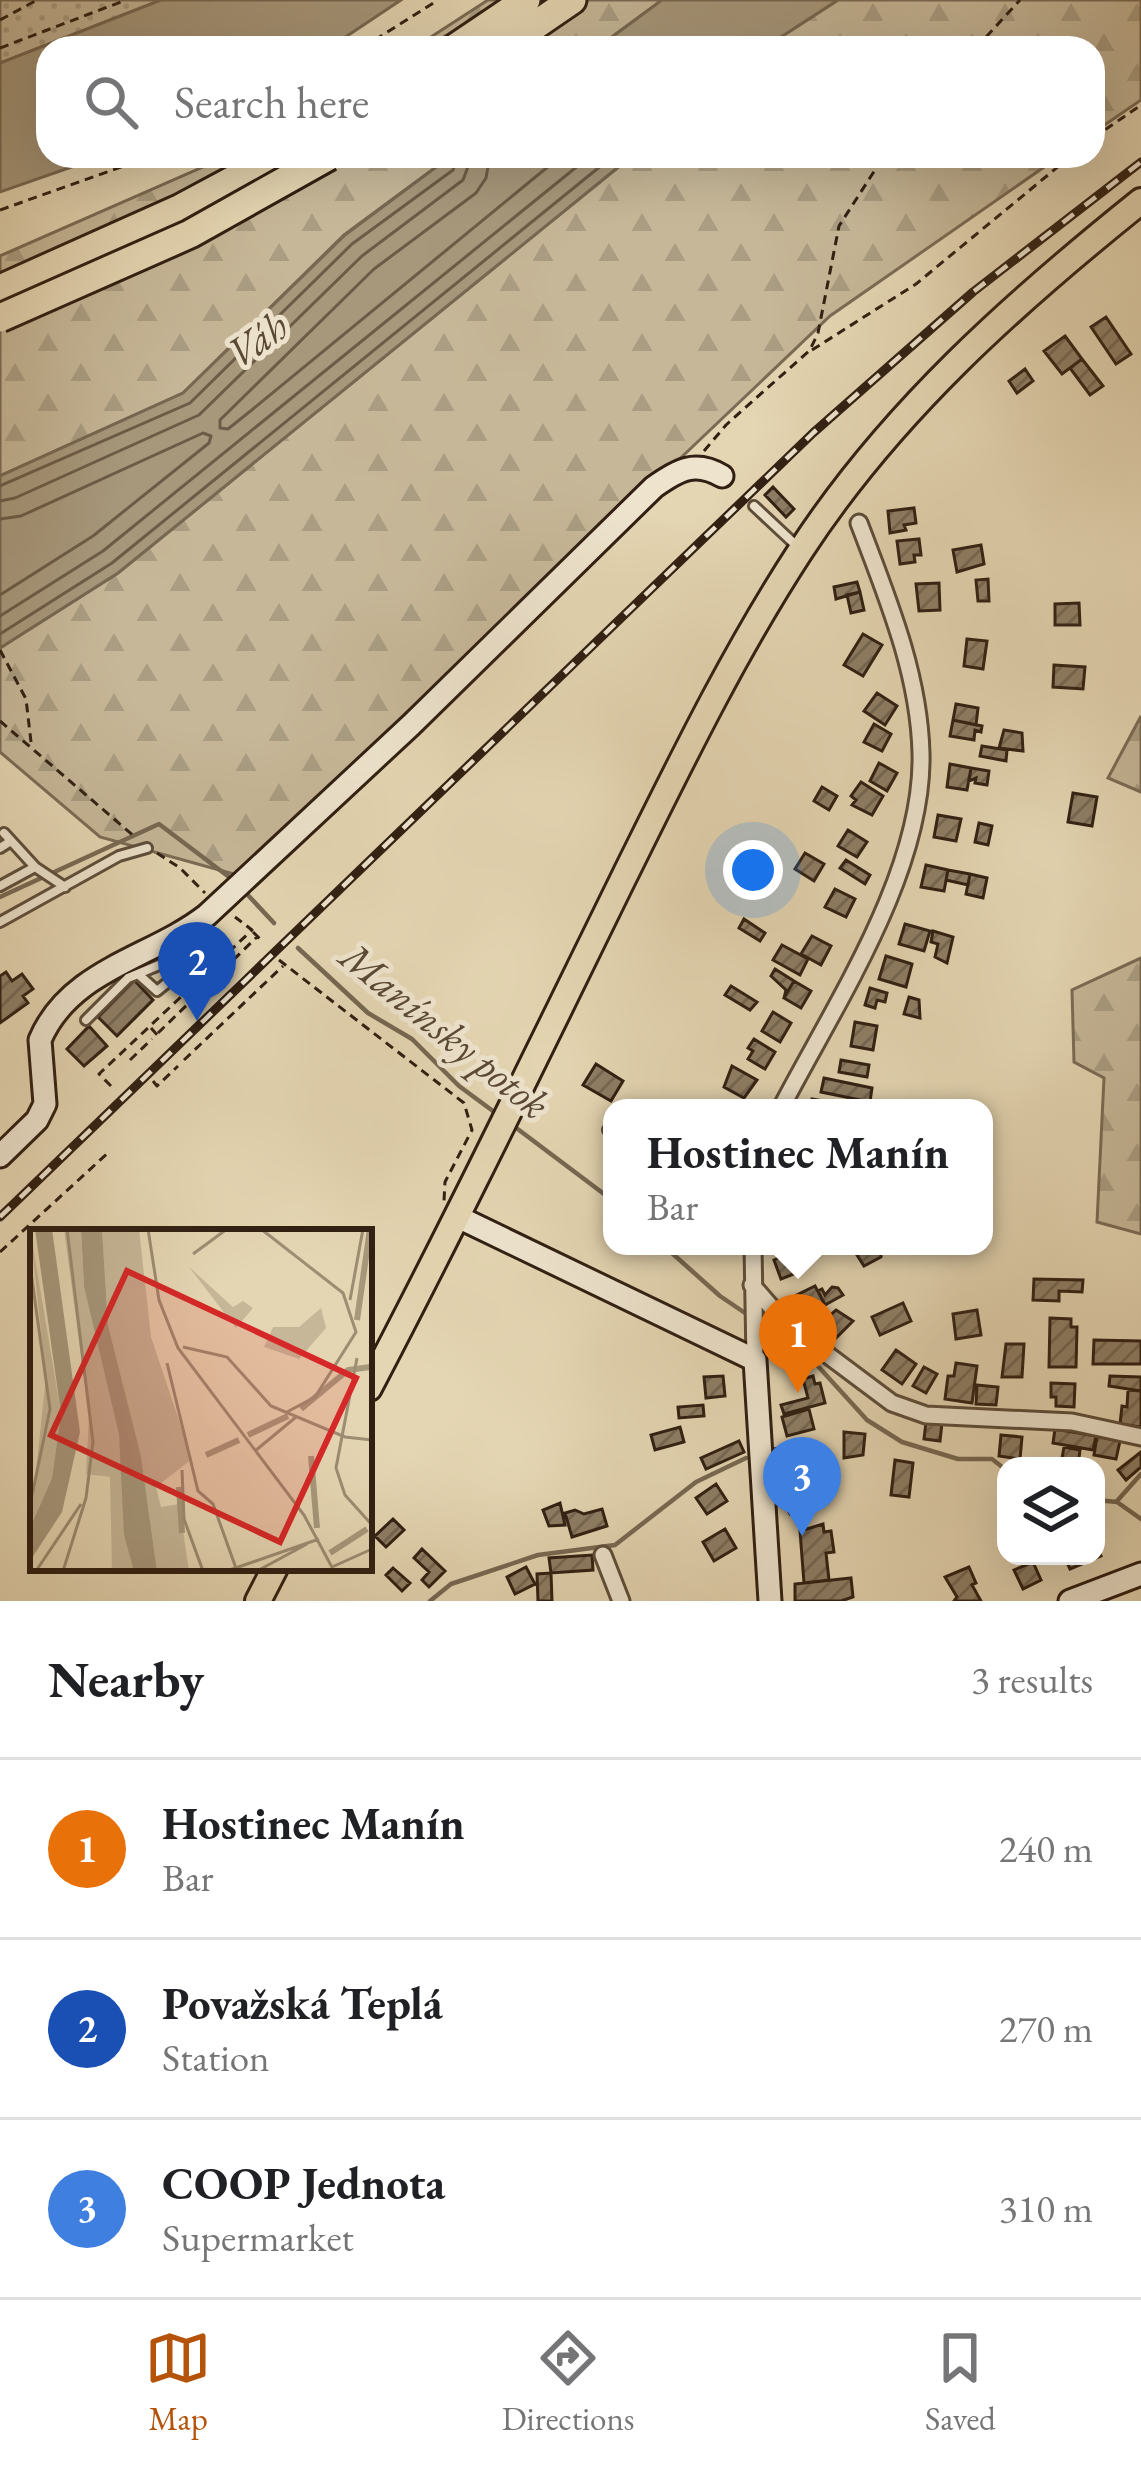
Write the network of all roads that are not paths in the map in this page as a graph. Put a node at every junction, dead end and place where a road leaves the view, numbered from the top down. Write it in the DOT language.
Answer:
graph roads {
  1 [pos="526,0"];
  2 [pos="572,0"];
  3 [pos="473,36"];
  4 [pos="520,36"];
  5 [pos="256,168"];
  6 [pos="307,168"];
  7 [pos="1141,201"];
  8 [pos="0,289"];
  9 [pos="0,318"];
  10 [pos="722,476"];
  11 [pos="754,506"];
  12 [pos="859,524"];
  13 [pos="801,550"];
  14 [pos="0,848"];
  15 [pos="147,848"];
  16 [pos="35,867"];
  17 [pos="0,886"];
  18 [pos="65,886"];
  19 [pos="0,922"];
  20 [pos="181,935"];
  21 [pos="170,963"];
  22 [pos="139,974"];
  23 [pos="86,1020"];
  24 [pos="787,1099"];
  25 [pos="0,1156"];
  26 [pos="456,1216"];
  27 [pos="752,1255"];
  28 [pos="752,1285"];
  29 [pos="754,1360"];
  30 [pos="372,1382"];
  31 [pos="1141,1437"];
  32 [pos="603,1555"];
  33 [pos="273,1571"];
  34 [pos="1141,1574"];
  35 [pos="258,1601"];
  36 [pos="621,1601"];
  37 [pos="770,1601"];
  38 [pos="1070,1601"];
  1 -- 3 [label="highway"];
  2 -- 4 [label="highway"];
  5 -- 8 [label="highway"];
  6 -- 9 [label="highway, bridge"];
  7 -- 13 [label="main road"];
  10 -- 20 [label="street"];
  11 -- 13 [label="lane"];
  12 -- 24 [label="street"];
  13 -- 26 [label="main road"];
  14 -- 16 [label="lane"];
  15 -- 18 [label="lane"];
  16 -- 17 [label="lane"];
  16 -- 18 [label="lane"];
  18 -- 19 [label="lane"];
  20 -- 21 [label="lane"];
  20 -- 25 [label="street"];
  21 -- 22 [label="lane"];
  21 -- 22 [label="lane"];
  22 -- 23 [label="lane"];
  26 -- 29 [label="street"];
  26 -- 30 [label="main road"];
  27 -- 28 [label="street"];
  28 -- 29 [label="street"];
  28 -- 31 [label="street"];
  29 -- 37 [label="street"];
  32 -- 36 [label="street"];
  33 -- 35 [label="main road"];
  34 -- 38 [label="street"];
}
